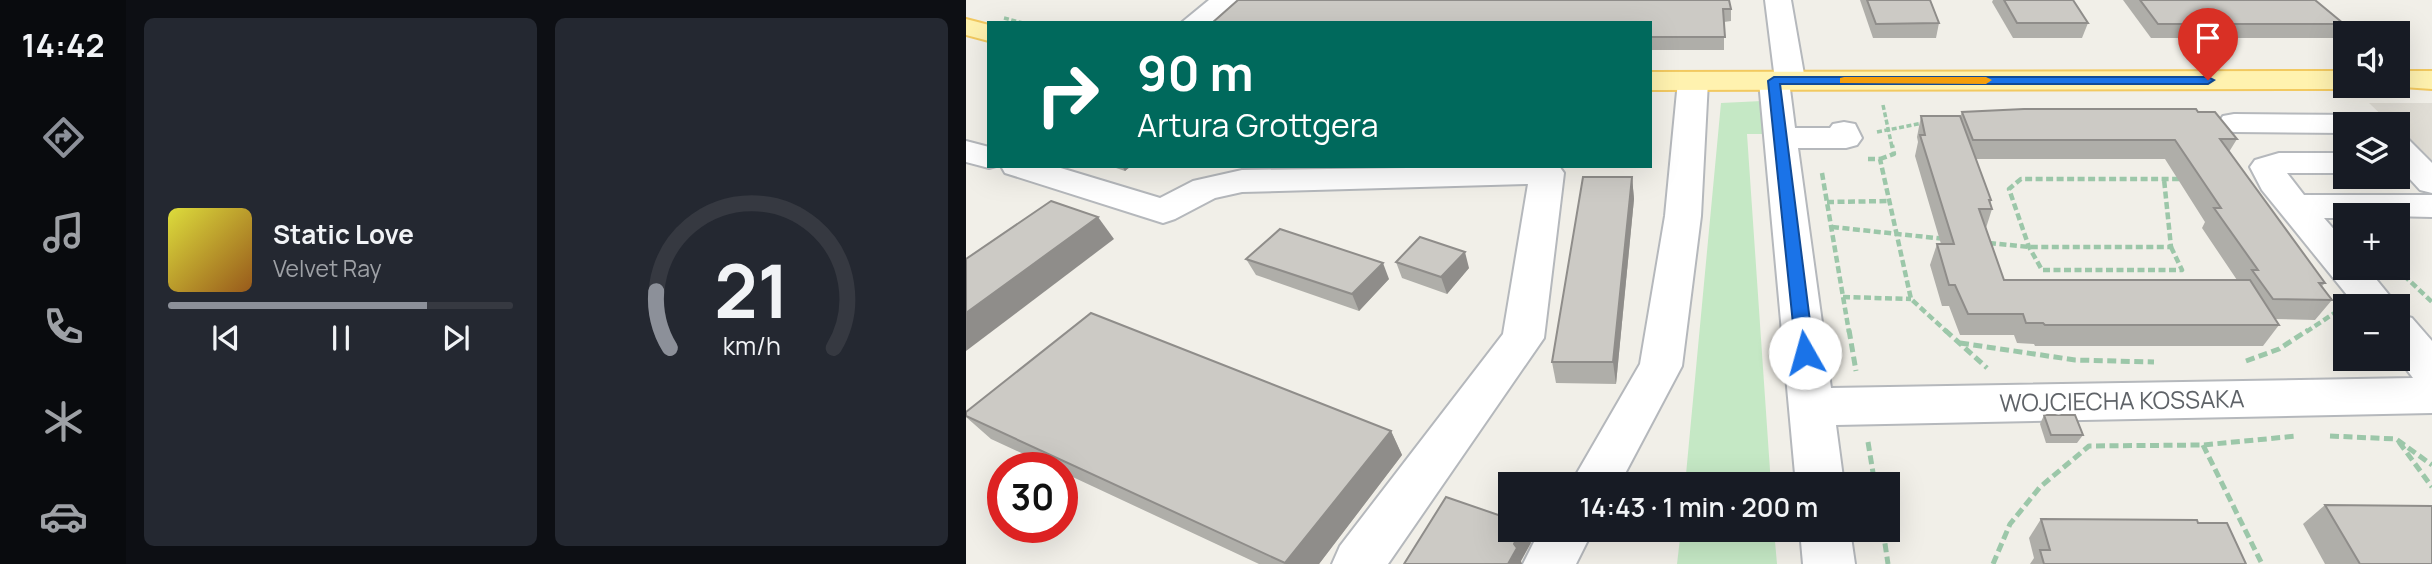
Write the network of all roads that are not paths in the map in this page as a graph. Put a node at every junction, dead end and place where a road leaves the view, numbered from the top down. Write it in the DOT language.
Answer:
graph roads {
  1 [pos="1225,0"];
  2 [pos="1778,0"];
  3 [pos="1197,21"];
  4 [pos="966,27"];
  5 [pos="987,32"];
  6 [pos="2333,80"];
  7 [pos="2410,80"];
  8 [pos="2432,80"];
  9 [pos="1652,81"];
  10 [pos="1693,81"];
  11 [pos="1782,81"];
  12 [pos="2234,123"];
  13 [pos="2333,124"];
  14 [pos="1780,138"];
  15 [pos="1856,141"];
  16 [pos="966,150"];
  17 [pos="987,157"];
  18 [pos="2333,163"];
  19 [pos="1023,168"];
  20 [pos="1244,173"];
  21 [pos="2285,195"];
  22 [pos="2432,206"];
  23 [pos="2333,253"];
  24 [pos="2356,280"];
  25 [pos="2368,294"];
  26 [pos="2410,344"];
  27 [pos="2432,371"];
  28 [pos="2432,395"];
  29 [pos="1811,407"];
  30 [pos="1601,472"];
  31 [pos="1818,472"];
  32 [pos="1561,542"];
  33 [pos="1826,542"];
  34 [pos="1358,564"];
  35 [pos="1549,564"];
  36 [pos="1829,564"];
  1 -- 3 [label="street"];
  2 -- 11 [label="street"];
  4 -- 5 [label="main road"];
  6 -- 11 [label="main road"];
  7 -- 8 [label="main road"];
  9 -- 10 [label="main road"];
  10 -- 11 [label="main road"];
  10 -- 30 [label="street"];
  11 -- 14 [label="street"];
  12 -- 13 [label="street"];
  14 -- 15 [label="street"];
  14 -- 29 [label="street"];
  16 -- 17 [label="street"];
  18 -- 21 [label="street"];
  19 -- 20 [label="street"];
  20 -- 34 [label="street"];
  21 -- 22 [label="street"];
  21 -- 23 [label="street"];
  24 -- 25 [label="street"];
  26 -- 27 [label="street"];
  28 -- 29 [label="street, WOJCIECHA KOSSAKA"];
  29 -- 31 [label="street"];
  32 -- 35 [label="street"];
  33 -- 36 [label="street"];
}
